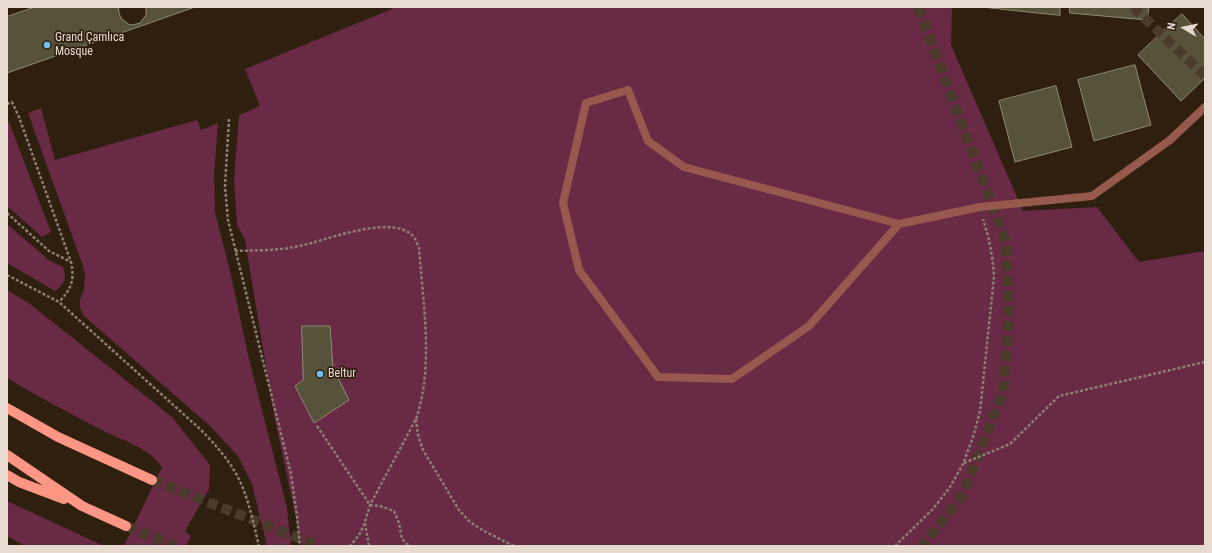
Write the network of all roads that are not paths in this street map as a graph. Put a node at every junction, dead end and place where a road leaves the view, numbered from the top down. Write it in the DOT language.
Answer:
graph roads {
  1 [pos="1205,107"];
  2 [pos="899,224"];
  3 [pos="7,408"];
  4 [pos="7,455"];
  5 [pos="7,475"];
  6 [pos="152,480"];
  7 [pos="82,506"];
  8 [pos="126,526"];
  1 -- 2 [label="street"];
  2 -- 2 [label="street"];
  3 -- 6 [label="main road"];
  4 -- 7 [label="main road"];
  5 -- 7 [label="main road"];
  7 -- 8 [label="main road"];
}
